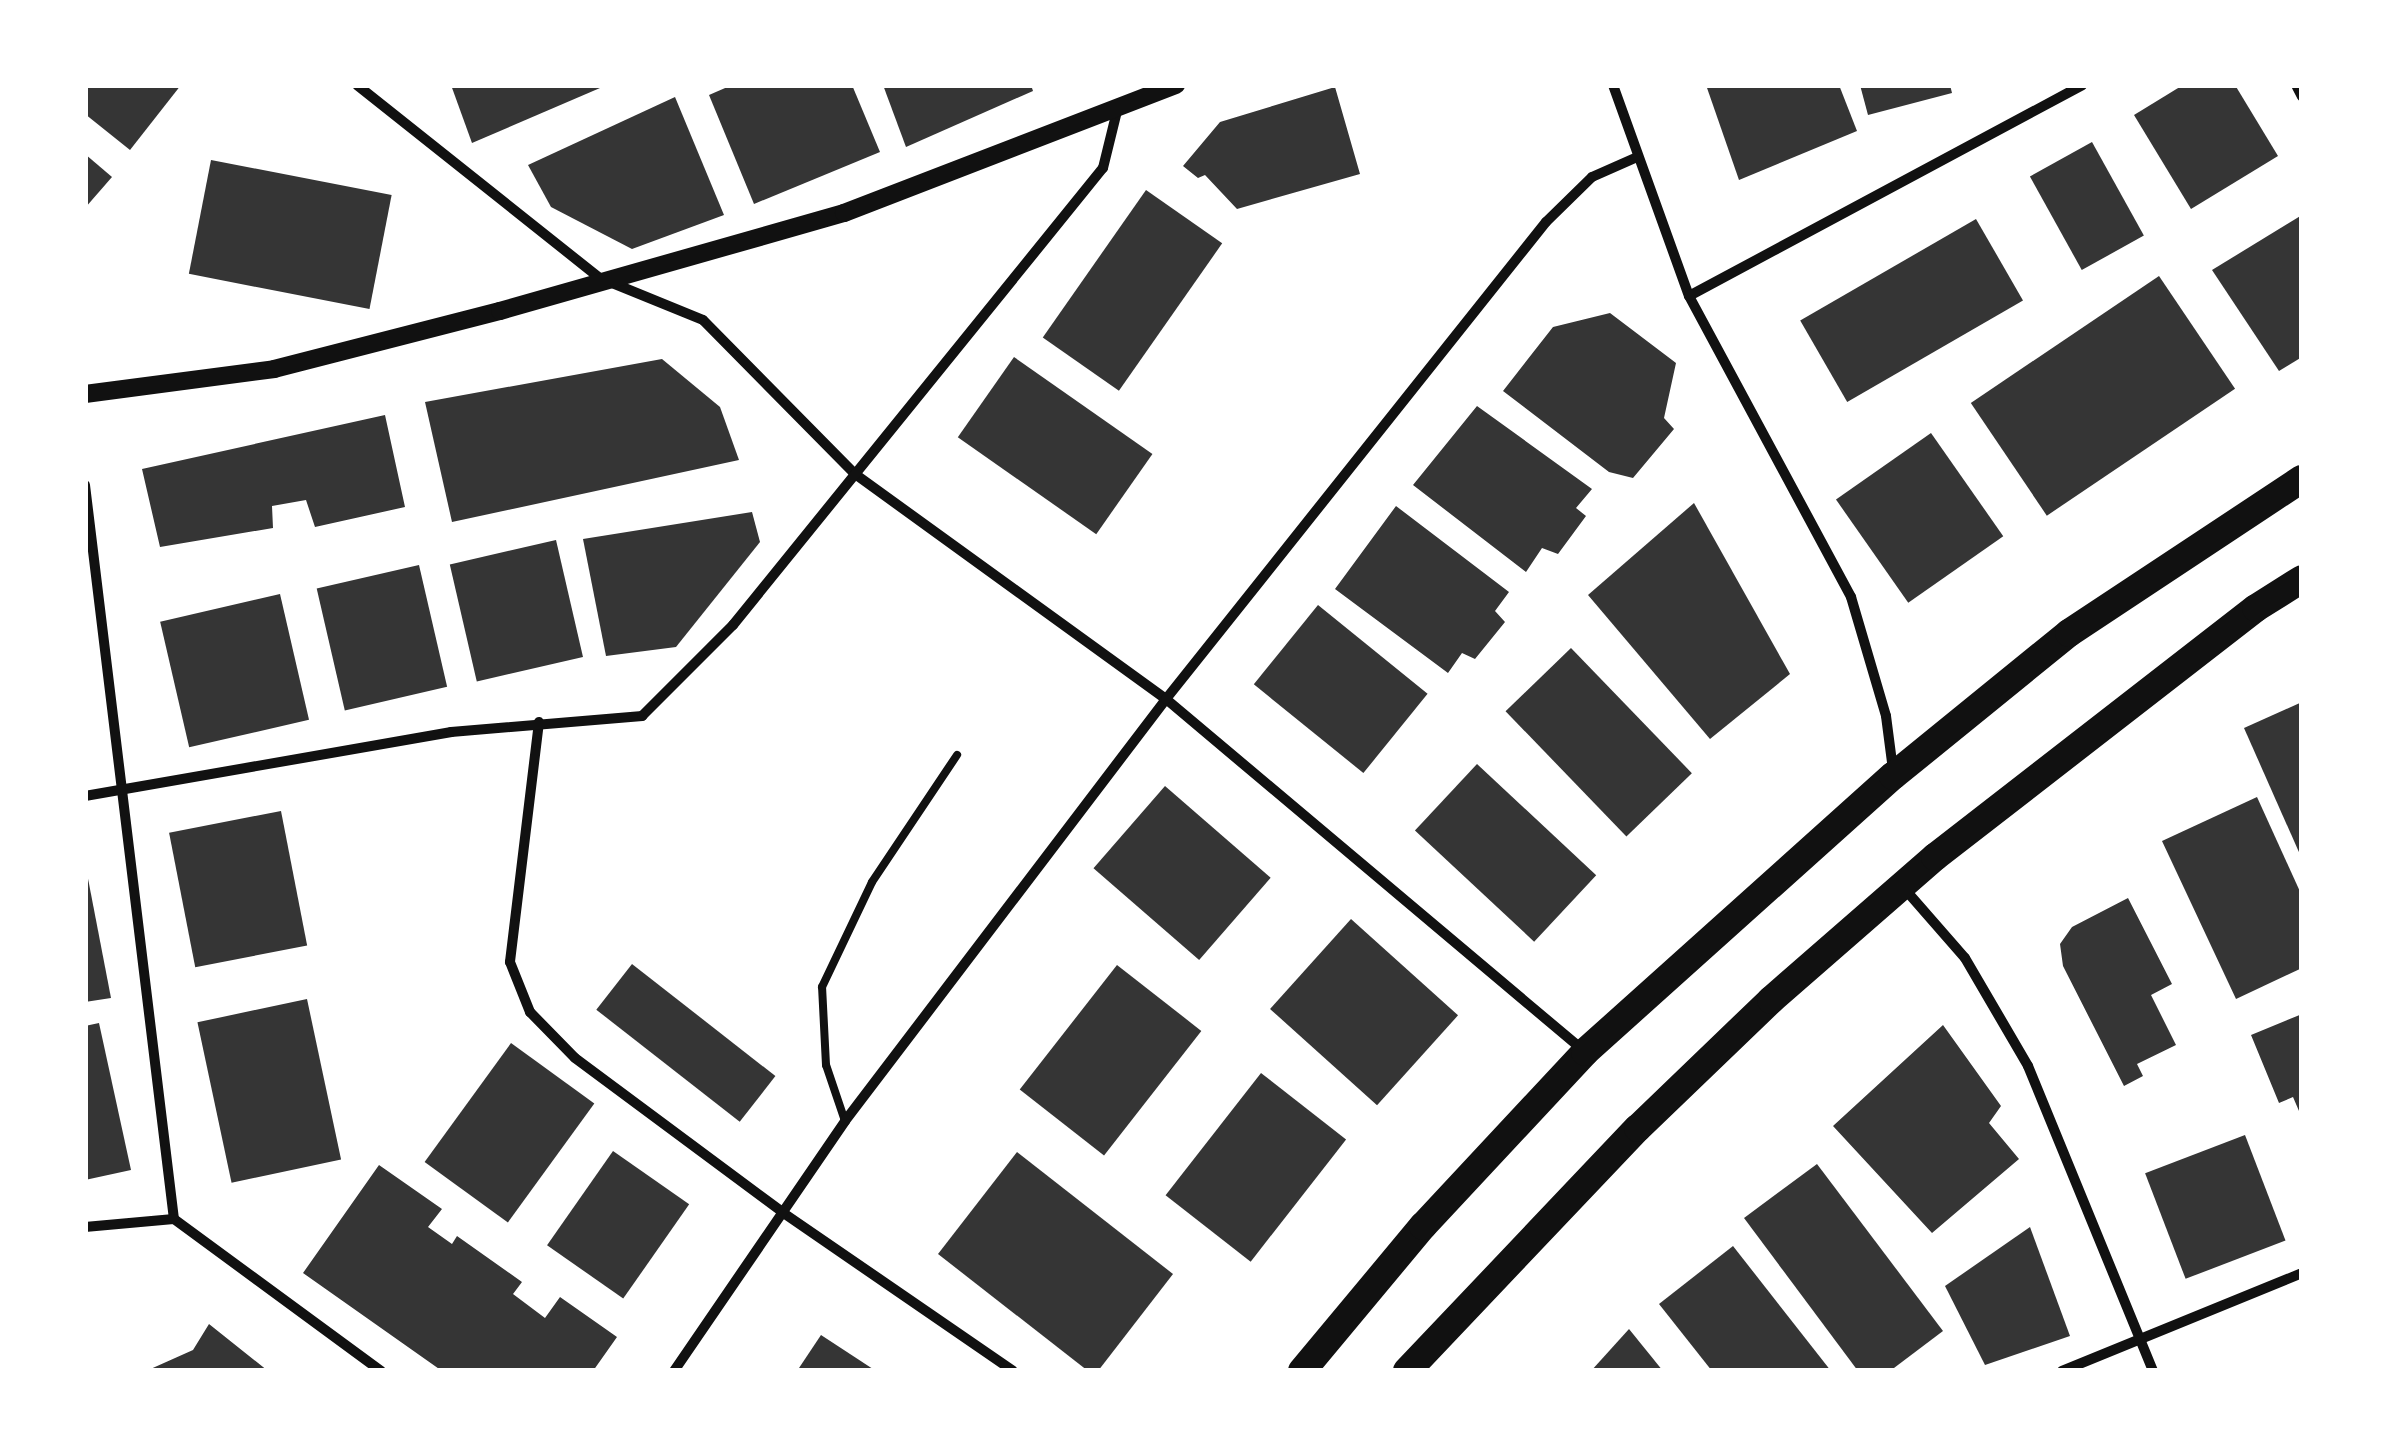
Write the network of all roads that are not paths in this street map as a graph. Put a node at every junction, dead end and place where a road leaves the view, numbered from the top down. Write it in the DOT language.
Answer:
graph roads {
  1 [pos="357,85"];
  2 [pos="1176,85"];
  3 [pos="1613,85"];
  4 [pos="2082,85"];
  5 [pos="2296,85"];
  6 [pos="2302,97"];
  7 [pos="1118,111"];
  8 [pos="1634,158"];
  9 [pos="600,278"];
  10 [pos="1689,296"];
  11 [pos="85,394"];
  12 [pos="855,474"];
  13 [pos="2302,479"];
  14 [pos="85,485"];
  15 [pos="2302,580"];
  16 [pos="1166,699"];
  17 [pos="539,722"];
  18 [pos="958,755"];
  19 [pos="1893,776"];
  20 [pos="122,789"];
  21 [pos="85,796"];
  22 [pos="1902,886"];
  23 [pos="1585,1052"];
  24 [pos="845,1121"];
  25 [pos="782,1212"];
  26 [pos="174,1219"];
  27 [pos="85,1227"];
  28 [pos="2302,1273"];
  29 [pos="2137,1339"];
  30 [pos="382,1371"];
  31 [pos="674,1371"];
  32 [pos="1012,1371"];
  33 [pos="1302,1371"];
  34 [pos="1406,1371"];
  35 [pos="2062,1371"];
  36 [pos="2153,1371"];
  1 -- 9 [label="street"];
  2 -- 7 [label="street"];
  3 -- 8 [label="street"];
  4 -- 10 [label="street"];
  5 -- 6 [label="street"];
  7 -- 9 [label="street"];
  7 -- 12 [label="street"];
  8 -- 10 [label="street"];
  8 -- 16 [label="street"];
  9 -- 11 [label="street"];
  9 -- 12 [label="street"];
  10 -- 19 [label="street"];
  12 -- 16 [label="street"];
  12 -- 17 [label="street"];
  13 -- 19 [label="highway"];
  14 -- 20 [label="street"];
  15 -- 22 [label="highway"];
  16 -- 23 [label="street"];
  16 -- 24 [label="street"];
  17 -- 20 [label="street"];
  17 -- 25 [label="street"];
  18 -- 24 [label="lane"];
  19 -- 23 [label="highway"];
  20 -- 21 [label="street"];
  20 -- 26 [label="street"];
  22 -- 29 [label="street"];
  22 -- 34 [label="highway"];
  23 -- 33 [label="highway"];
  24 -- 25 [label="street"];
  25 -- 31 [label="street"];
  25 -- 32 [label="street"];
  26 -- 27 [label="street"];
  26 -- 30 [label="street"];
  28 -- 29 [label="street"];
  29 -- 35 [label="street"];
  29 -- 36 [label="street"];
}
